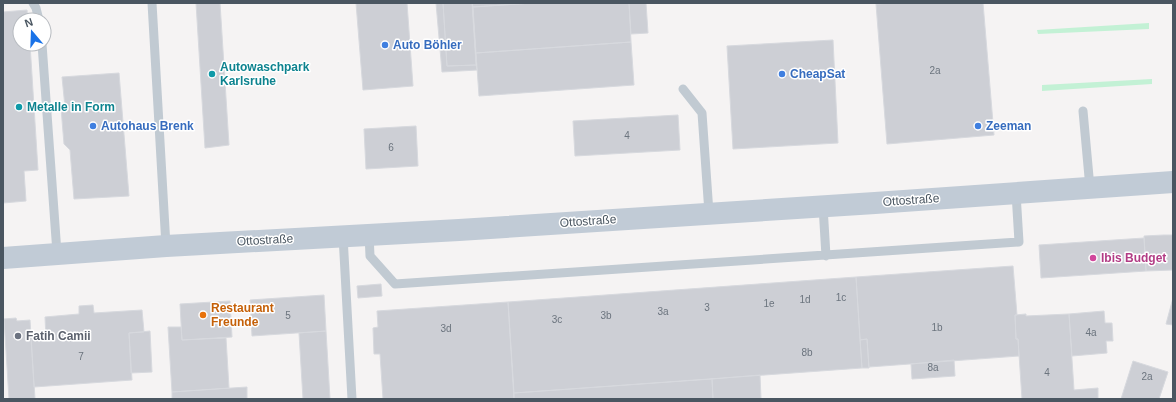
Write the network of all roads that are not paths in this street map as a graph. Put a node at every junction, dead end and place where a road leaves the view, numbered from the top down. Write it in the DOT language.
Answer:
graph roads {
  1 [pos="32,3"];
  2 [pos="152,3"];
  3 [pos="37,12"];
  4 [pos="43,52"];
  5 [pos="683,89"];
  6 [pos="1083,111"];
  7 [pos="1173,182"];
  8 [pos="1090,188"];
  9 [pos="1016,193"];
  10 [pos="823,206"];
  11 [pos="709,213"];
  12 [pos="369,234"];
  13 [pos="343,236"];
  14 [pos="166,246"];
  15 [pos="58,253"];
  16 [pos="826,256"];
  17 [pos="3,258"];
  18 [pos="352,399"];
  1 -- 3 [label="lane"];
  2 -- 14 [label="lane"];
  4 -- 15 [label="lane"];
  5 -- 11 [label="lane"];
  6 -- 8 [label="lane"];
  7 -- 8 [label="main road, Ottostraße"];
  8 -- 9 [label="main road, Ottostraße"];
  9 -- 10 [label="main road, Ottostraße"];
  9 -- 16 [label="lane"];
  10 -- 11 [label="main road, Ottostraße"];
  10 -- 16 [label="lane"];
  11 -- 12 [label="main road, Ottostraße"];
  12 -- 13 [label="main road, Ottostraße"];
  12 -- 16 [label="lane"];
  13 -- 14 [label="main road, Ottostraße"];
  13 -- 18 [label="lane"];
  14 -- 15 [label="main road, Ottostraße"];
  15 -- 17 [label="main road, Ottostraße"];
}
